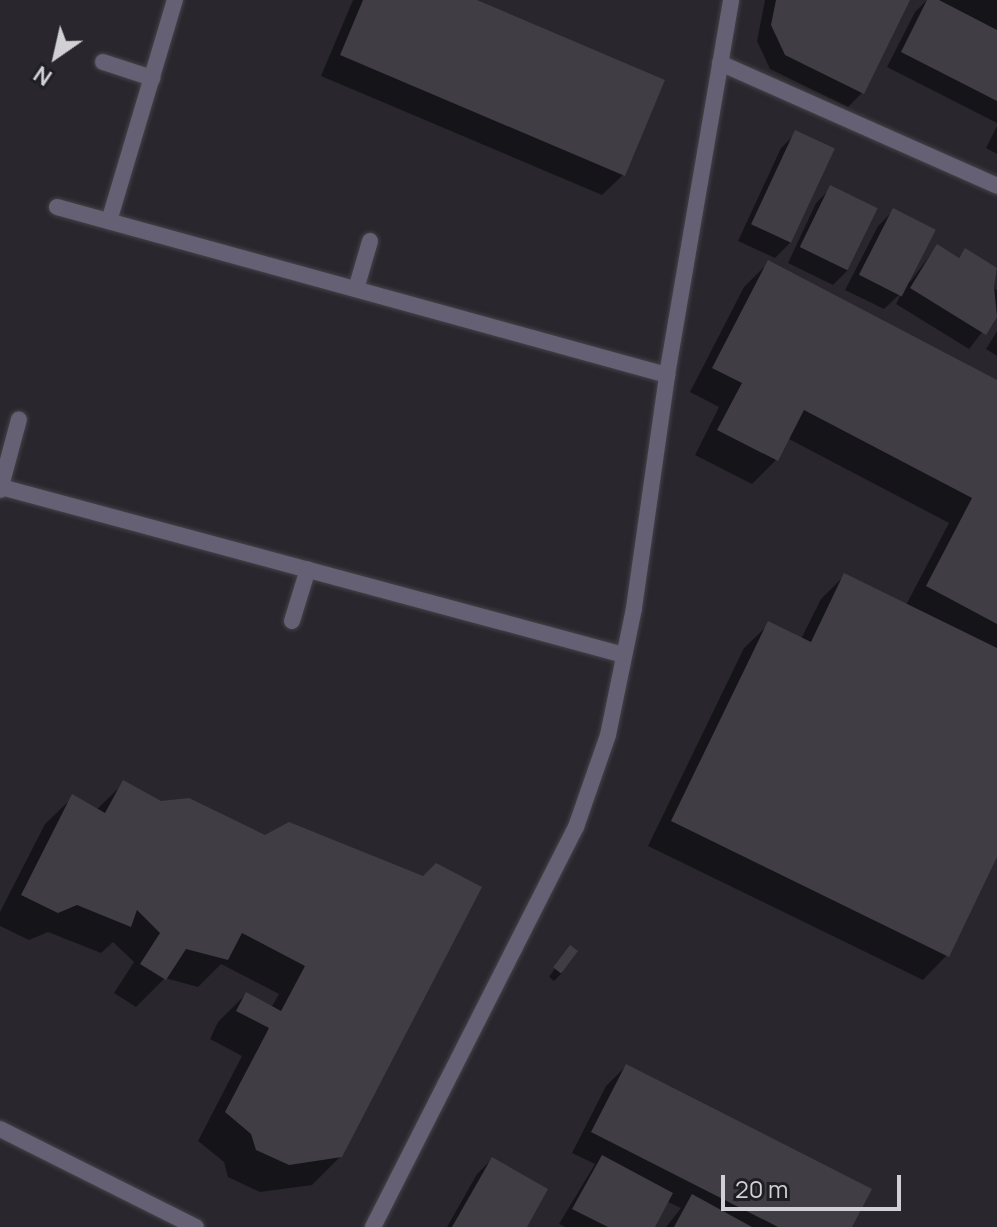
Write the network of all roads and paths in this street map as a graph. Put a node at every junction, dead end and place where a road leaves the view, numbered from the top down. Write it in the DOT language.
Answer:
graph roads {
  1 [pos="175,0"];
  2 [pos="731,0"];
  3 [pos="103,62"];
  4 [pos="720,63"];
  5 [pos="152,78"];
  6 [pos="997,186"];
  7 [pos="57,207"];
  8 [pos="109,221"];
  9 [pos="370,241"];
  10 [pos="356,289"];
  11 [pos="667,375"];
  12 [pos="19,419"];
  13 [pos="0,489"];
  14 [pos="308,569"];
  15 [pos="292,621"];
  16 [pos="624,655"];
  17 [pos="0,1129"];
  18 [pos="196,1227"];
  19 [pos="373,1227"];
  1 -- 5 [label="street"];
  2 -- 4 [label="street"];
  3 -- 5 [label="street"];
  4 -- 6 [label="street"];
  4 -- 11 [label="street"];
  5 -- 8 [label="street"];
  7 -- 8 [label="street"];
  8 -- 10 [label="street"];
  9 -- 10 [label="street"];
  10 -- 11 [label="street"];
  11 -- 16 [label="street"];
  12 -- 13 [label="street"];
  13 -- 14 [label="street"];
  14 -- 15 [label="street"];
  14 -- 16 [label="street"];
  16 -- 19 [label="street"];
  17 -- 18 [label="street"];
}
